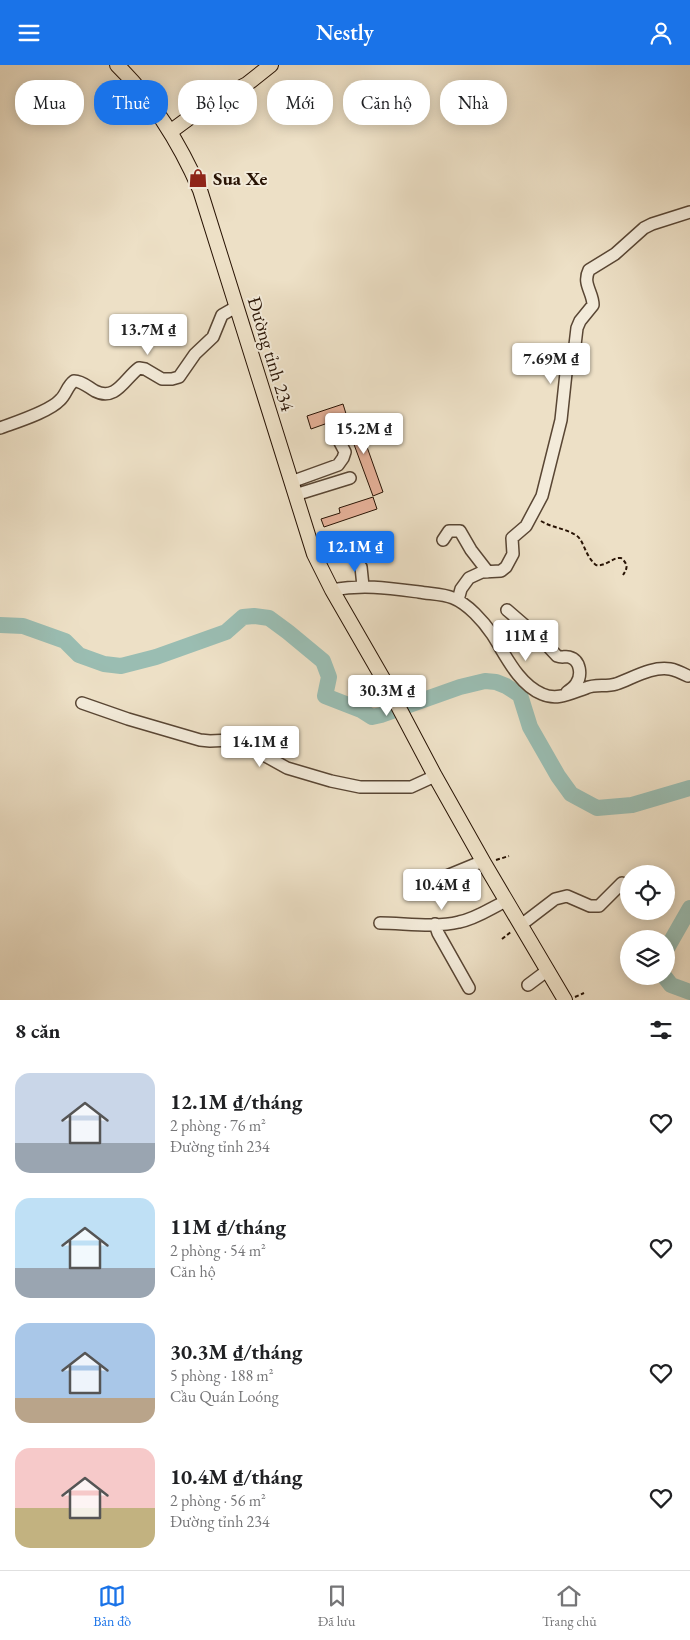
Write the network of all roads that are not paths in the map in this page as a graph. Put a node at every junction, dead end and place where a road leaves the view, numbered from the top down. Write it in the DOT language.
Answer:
graph roads {
  1 [pos="117,65"];
  2 [pos="271,65"];
  3 [pos="170,132"];
  4 [pos="690,212"];
  5 [pos="236,307"];
  6 [pos="332,427"];
  7 [pos="0,428"];
  8 [pos="350,478"];
  9 [pos="293,489"];
  10 [pos="443,540"];
  11 [pos="361,567"];
  12 [pos="488,572"];
  13 [pos="363,586"];
  14 [pos="332,590"];
  15 [pos="458,600"];
  16 [pos="507,610"];
  17 [pos="688,676"];
  18 [pos="562,696"];
  19 [pos="82,703"];
  20 [pos="435,776"];
  21 [pos="483,862"];
  22 [pos="620,885"];
  23 [pos="415,889"];
  24 [pos="506,901"];
  25 [pos="380,923"];
  26 [pos="435,924"];
  27 [pos="521,925"];
  28 [pos="548,970"];
  29 [pos="528,985"];
  30 [pos="469,988"];
  31 [pos="565,1000"];
  1 -- 3 [label="main road, Đường tỉnh 234"];
  2 -- 3 [label="main road"];
  3 -- 5 [label="main road, Đường tỉnh 234"];
  4 -- 12 [label="street"];
  5 -- 7 [label="street"];
  5 -- 9 [label="main road, Đường tỉnh 234"];
  6 -- 9 [label="street"];
  8 -- 9 [label="street"];
  9 -- 14 [label="main road, Đường tỉnh 234"];
  10 -- 12 [label="street"];
  11 -- 13 [label="street"];
  12 -- 15 [label="street"];
  13 -- 14 [label="street"];
  13 -- 15 [label="street"];
  14 -- 20 [label="main road, Đường tỉnh 234"];
  15 -- 18 [label="street"];
  16 -- 18 [label="street"];
  17 -- 18 [label="street"];
  19 -- 20 [label="street"];
  20 -- 21 [label="main road"];
  21 -- 23 [label="street"];
  21 -- 24 [label="main road"];
  22 -- 27 [label="street"];
  24 -- 26 [label="street"];
  24 -- 27 [label="main road"];
  25 -- 26 [label="street"];
  26 -- 30 [label="street"];
  27 -- 28 [label="main road"];
  28 -- 29 [label="street"];
  28 -- 31 [label="main road"];
}
